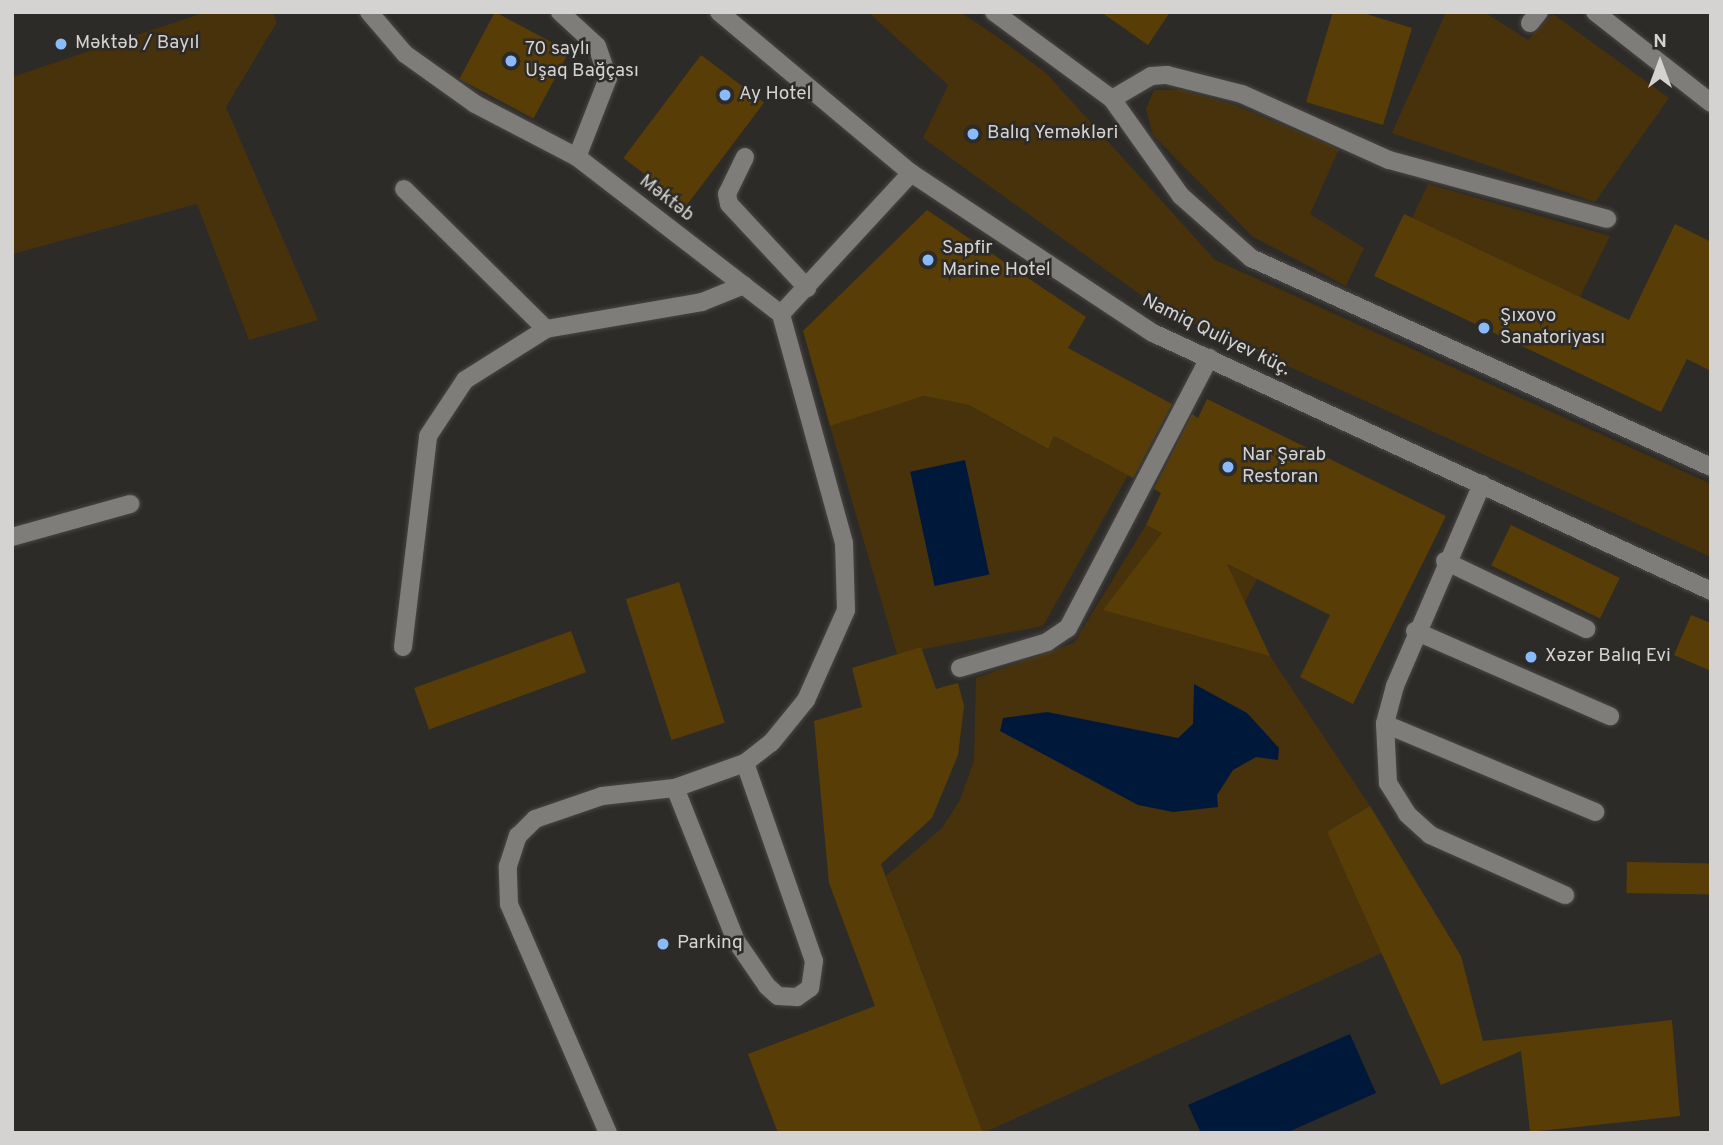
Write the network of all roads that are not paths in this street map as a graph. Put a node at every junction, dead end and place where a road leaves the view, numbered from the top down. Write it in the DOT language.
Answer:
graph roads {
  1 [pos="369,12"];
  2 [pos="560,12"];
  3 [pos="719,12"];
  4 [pos="994,12"];
  5 [pos="1595,12"];
  6 [pos="1112,99"];
  7 [pos="1711,103"];
  8 [pos="577,157"];
  9 [pos="745,157"];
  10 [pos="911,173"];
  11 [pos="404,189"];
  12 [pos="1607,219"];
  13 [pos="744,285"];
  14 [pos="807,288"];
  15 [pos="781,314"];
  16 [pos="546,329"];
  17 [pos="1209,358"];
  18 [pos="1711,467"];
  19 [pos="1482,484"];
  20 [pos="130,504"];
  21 [pos="12,537"];
  22 [pos="1445,561"];
  23 [pos="1711,591"];
  24 [pos="1586,629"];
  25 [pos="1415,631"];
  26 [pos="403,647"];
  27 [pos="960,668"];
  28 [pos="1609,716"];
  29 [pos="1385,724"];
  30 [pos="745,763"];
  31 [pos="676,788"];
  32 [pos="1595,812"];
  33 [pos="1564,895"];
  34 [pos="608,1133"];
  1 -- 8 [label="street, Məktəb"];
  2 -- 8 [label="street"];
  3 -- 10 [label="street, Namiq Quliyev küç."];
  4 -- 6 [label="street"];
  5 -- 7 [label="street"];
  6 -- 12 [label="street"];
  6 -- 18 [label="street"];
  8 -- 13 [label="street, Məktəb"];
  9 -- 14 [label="street"];
  10 -- 14 [label="street"];
  10 -- 17 [label="street, Namiq Quliyev küç."];
  11 -- 16 [label="street"];
  13 -- 15 [label="street, Məktəb"];
  13 -- 16 [label="street"];
  14 -- 15 [label="street"];
  15 -- 30 [label="street"];
  16 -- 26 [label="street"];
  17 -- 19 [label="street, Namiq Quliyev küç."];
  17 -- 27 [label="street"];
  19 -- 22 [label="street"];
  19 -- 23 [label="street, Namiq Quliyev küç."];
  20 -- 21 [label="street"];
  22 -- 24 [label="street"];
  22 -- 25 [label="street"];
  25 -- 28 [label="street"];
  25 -- 29 [label="street"];
  29 -- 32 [label="street"];
  29 -- 33 [label="street"];
  30 -- 31 [label="street"];
  30 -- 31 [label="street"];
  31 -- 34 [label="street"];
}
